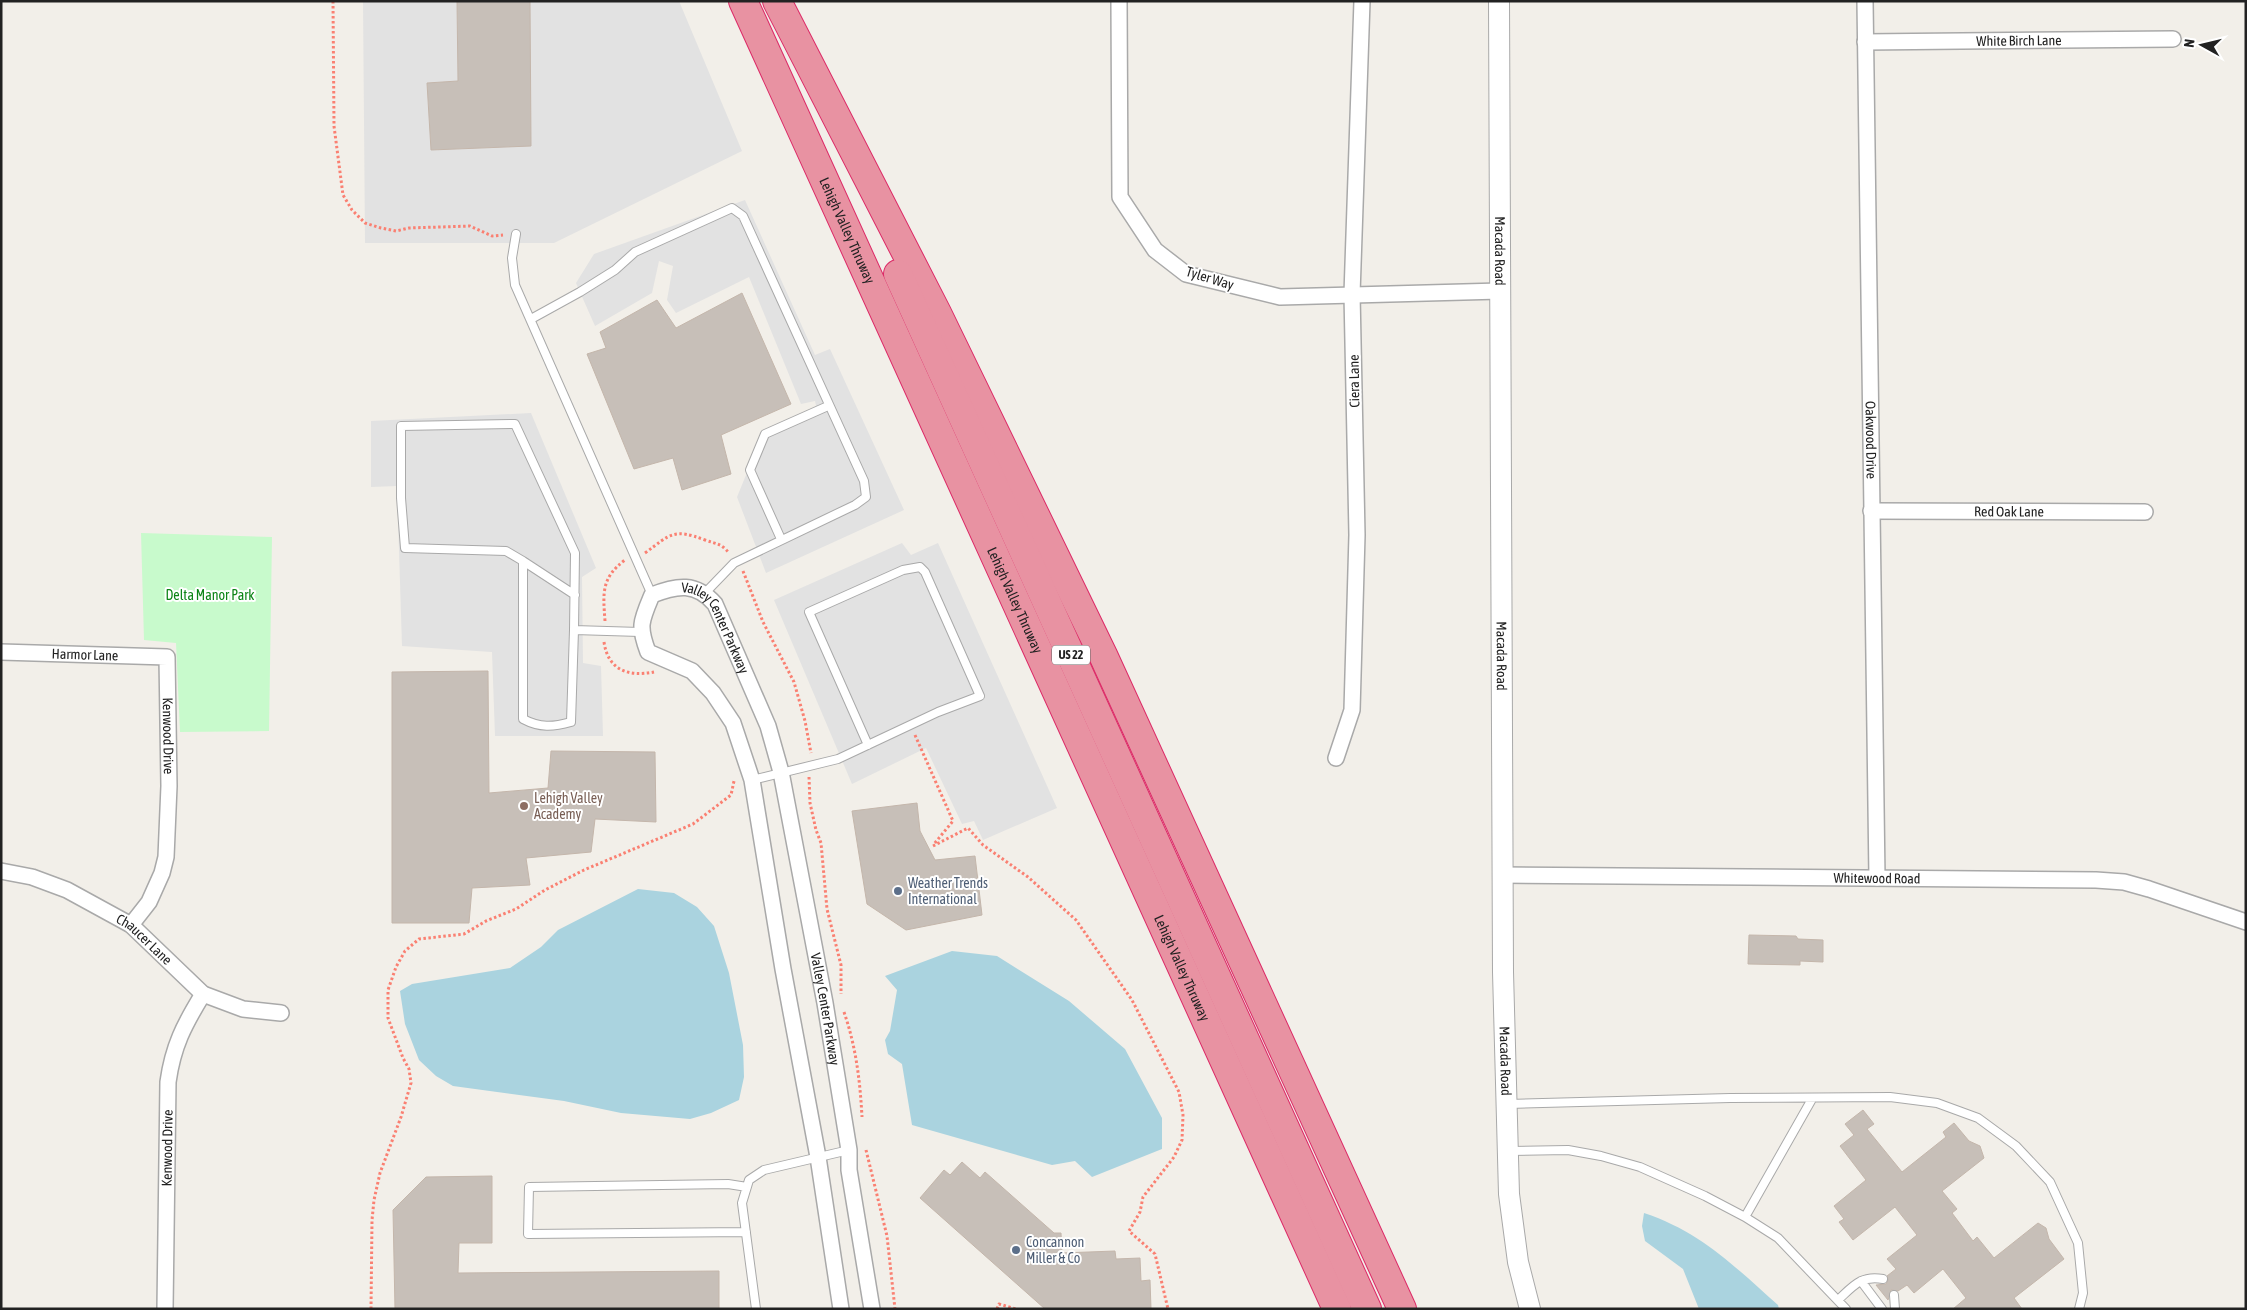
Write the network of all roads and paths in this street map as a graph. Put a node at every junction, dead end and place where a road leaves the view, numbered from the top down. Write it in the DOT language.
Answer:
graph roads {
  1 [pos="333,1"];
  2 [pos="743,1"];
  3 [pos="775,1"];
  4 [pos="1119,1"];
  5 [pos="1362,1"];
  6 [pos="1500,1"];
  7 [pos="1865,1"];
  8 [pos="2173,38"];
  9 [pos="1865,42"];
  10 [pos="516,234"];
  11 [pos="1500,291"];
  12 [pos="1352,294"];
  13 [pos="531,319"];
  14 [pos="828,406"];
  15 [pos="1871,510"];
  16 [pos="2145,512"];
  17 [pos="781,539"];
  18 [pos="636,556"];
  19 [pos="523,560"];
  20 [pos="734,563"];
  21 [pos="705,593"];
  22 [pos="574,595"];
  23 [pos="652,596"];
  24 [pos="574,630"];
  25 [pos="605,630"];
  26 [pos="640,632"];
  27 [pos="1,652"];
  28 [pos="167,657"];
  29 [pos="659,671"];
  30 [pos="910,725"];
  31 [pos="868,745"];
  32 [pos="1336,758"];
  33 [pos="808,766"];
  34 [pos="782,772"];
  35 [pos="734,778"];
  36 [pos="752,780"];
  37 [pos="1,871"];
  38 [pos="1502,875"];
  39 [pos="1877,878"];
  40 [pos="2246,922"];
  41 [pos="131,925"];
  42 [pos="203,994"];
  43 [pos="281,1013"];
  44 [pos="1302,1093"];
  45 [pos="1812,1098"];
  46 [pos="1506,1104"];
  47 [pos="862,1126"];
  48 [pos="865,1143"];
  49 [pos="849,1150"];
  50 [pos="1507,1152"];
  51 [pos="818,1157"];
  52 [pos="747,1187"];
  53 [pos="1745,1217"];
  54 [pos="746,1232"];
  55 [pos="1323,1279"];
  56 [pos="1883,1279"];
  57 [pos="1861,1281"];
  58 [pos="1894,1294"];
  59 [pos="1838,1300"];
  60 [pos="165,1309"];
  61 [pos="371,1309"];
  62 [pos="756,1309"];
  63 [pos="841,1309"];
  64 [pos="872,1309"];
  65 [pos="895,1309"];
  66 [pos="998,1309"];
  67 [pos="1016,1309"];
  68 [pos="1168,1309"];
  69 [pos="1332,1309"];
  70 [pos="1336,1309"];
  71 [pos="1368,1309"];
  72 [pos="1402,1309"];
  73 [pos="1419,1309"];
  74 [pos="1530,1309"];
  75 [pos="1846,1309"];
  76 [pos="1882,1309"];
  77 [pos="1895,1309"];
  78 [pos="2079,1309"];
  1 -- 10 [label="path"];
  2 -- 55 [label="highway, Lehigh Valley Thruway / US 22"];
  3 -- 44 [label="highway"];
  3 -- 71 [label="highway, Lehigh Valley Thruway / US 22"];
  4 -- 12 [label="street, Tyler Way"];
  5 -- 12 [label="street, Ciera Lane"];
  6 -- 11 [label="street, Macada Road"];
  7 -- 9 [label="street, Oakwood Drive"];
  8 -- 9 [label="street, White Birch Lane"];
  9 -- 15 [label="street, Oakwood Drive"];
  10 -- 13 [label="lane"];
  11 -- 12 [label="street, Tyler Way"];
  11 -- 38 [label="street, Macada Road"];
  12 -- 32 [label="street, Ciera Lane"];
  13 -- 14 [label="lane"];
  13 -- 18 [label="lane"];
  14 -- 17 [label="lane"];
  14 -- 17 [label="lane"];
  15 -- 16 [label="street, Red Oak Lane"];
  15 -- 39 [label="street, Oakwood Drive"];
  17 -- 20 [label="lane"];
  18 -- 20 [label="path"];
  18 -- 23 [label="lane"];
  18 -- 25 [label="path"];
  19 -- 22 [label="lane"];
  19 -- 22 [label="lane"];
  19 -- 24 [label="lane"];
  20 -- 21 [label="lane"];
  20 -- 33 [label="path"];
  21 -- 23 [label="street, Valley Center Parkway"];
  21 -- 34 [label="street, Valley Center Parkway"];
  22 -- 24 [label="lane"];
  23 -- 26 [label="street, Valley Center Parkway"];
  24 -- 25 [label="lane"];
  25 -- 26 [label="lane"];
  25 -- 29 [label="path"];
  26 -- 36 [label="street"];
  27 -- 28 [label="street, Harmor Lane"];
  28 -- 41 [label="street, Kenwood Drive"];
  30 -- 31 [label="lane"];
  30 -- 31 [label="lane"];
  30 -- 68 [label="path"];
  31 -- 33 [label="lane"];
  33 -- 34 [label="lane"];
  33 -- 47 [label="path"];
  34 -- 36 [label="lane"];
  34 -- 49 [label="street, Valley Center Parkway"];
  35 -- 61 [label="path"];
  36 -- 51 [label="street"];
  37 -- 41 [label="street, Chaucer Lane"];
  38 -- 39 [label="street, Whitewood Road"];
  38 -- 46 [label="street, Macada Road"];
  39 -- 40 [label="street, Whitewood Road"];
  41 -- 42 [label="street, Chaucer Lane"];
  42 -- 43 [label="street, Chaucer Lane"];
  42 -- 60 [label="street, Kenwood Drive"];
  44 -- 72 [label="highway"];
  44 -- 73 [label="highway"];
  45 -- 46 [label="lane"];
  45 -- 53 [label="lane"];
  45 -- 78 [label="lane"];
  46 -- 50 [label="street, Macada Road"];
  48 -- 65 [label="path"];
  49 -- 51 [label="lane"];
  49 -- 64 [label="street, Valley Center Parkway"];
  50 -- 53 [label="lane"];
  50 -- 74 [label="street, Macada Road"];
  51 -- 52 [label="lane"];
  51 -- 63 [label="street"];
  52 -- 54 [label="lane"];
  52 -- 54 [label="lane"];
  53 -- 59 [label="lane"];
  54 -- 62 [label="lane"];
  55 -- 69 [label="highway"];
  55 -- 70 [label="highway, Lehigh Valley Thruway / US 22"];
  56 -- 57 [label="lane"];
  57 -- 59 [label="lane"];
  57 -- 76 [label="lane"];
  58 -- 77 [label="lane"];
  59 -- 75 [label="lane"];
  66 -- 67 [label="path"];
}
